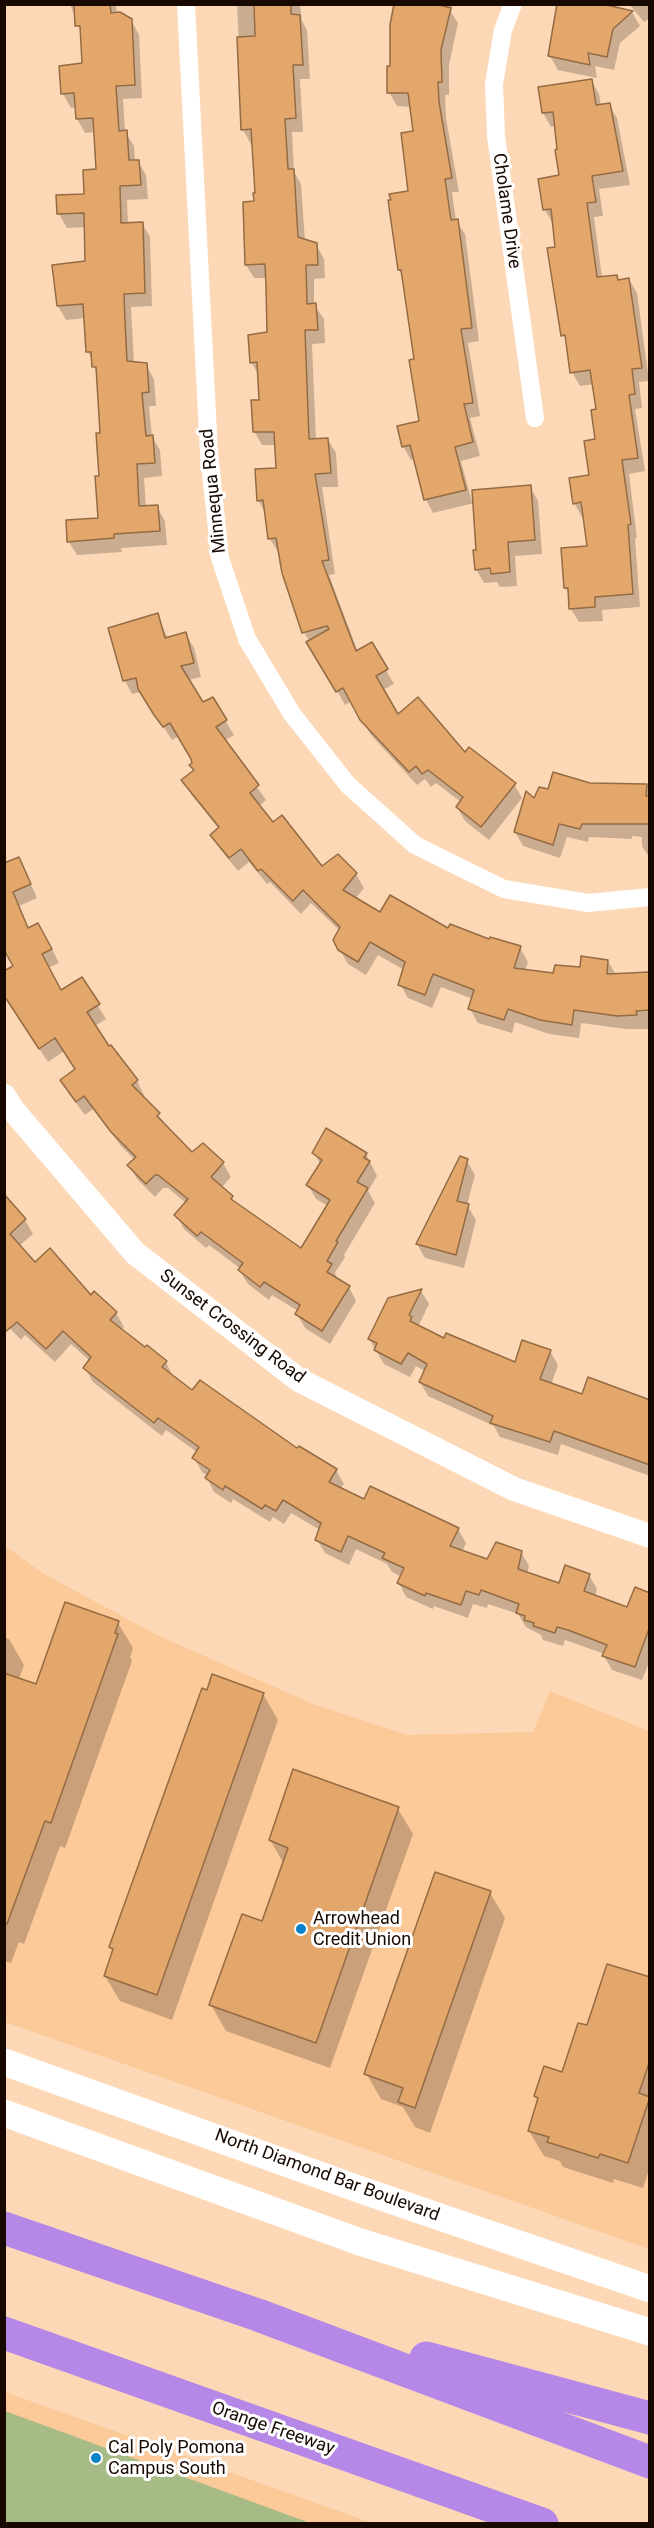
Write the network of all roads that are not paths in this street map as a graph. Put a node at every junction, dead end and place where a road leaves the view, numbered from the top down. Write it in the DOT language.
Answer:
graph roads {
  1 [pos="186,4"];
  2 [pos="513,4"];
  3 [pos="535,418"];
  4 [pos="650,897"];
  5 [pos="4,1096"];
  6 [pos="650,1536"];
  7 [pos="4,2062"];
  8 [pos="4,2113"];
  9 [pos="4,2228"];
  10 [pos="650,2289"];
  11 [pos="258,2315"];
  12 [pos="650,2332"];
  13 [pos="4,2333"];
  14 [pos="650,2418"];
  15 [pos="650,2462"];
  16 [pos="542,2523"];
  1 -- 4 [label="street, Minnequa Road"];
  2 -- 3 [label="street, Cholame Drive"];
  5 -- 6 [label="street, Sunset Crossing Road"];
  7 -- 10 [label="main road, North Diamond Bar Boulevard"];
  8 -- 12 [label="main road"];
  9 -- 11 [label="highway"];
  11 -- 14 [label="highway"];
  11 -- 15 [label="highway"];
  13 -- 16 [label="highway, Orange Freeway"];
}
